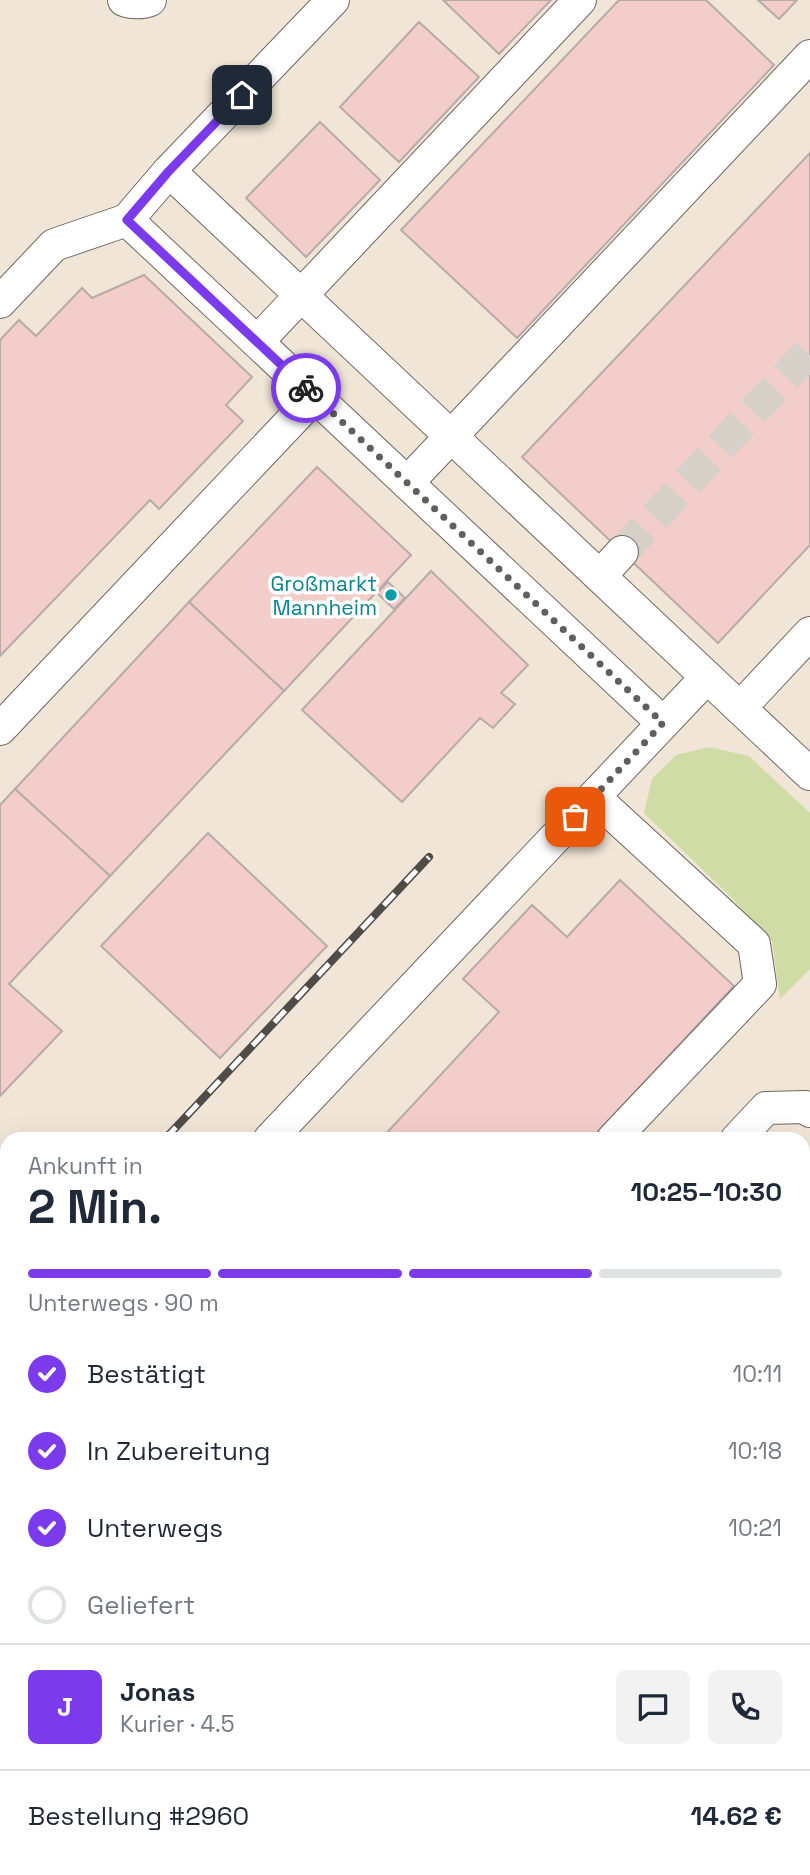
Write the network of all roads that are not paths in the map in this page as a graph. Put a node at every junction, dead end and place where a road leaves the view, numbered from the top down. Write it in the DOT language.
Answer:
graph roads {
  1 [pos="124,0"];
  2 [pos="149,0"];
  3 [pos="332,0"];
  4 [pos="580,0"];
  5 [pos="810,56"];
  6 [pos="169,171"];
  7 [pos="127,220"];
  8 [pos="301,296"];
  9 [pos="0,302"];
  10 [pos="257,342"];
  11 [pos="315,396"];
  12 [pos="451,436"];
  13 [pos="407,483"];
  14 [pos="622,552"];
  15 [pos="600,576"];
  16 [pos="810,633"];
  17 [pos="707,677"];
  18 [pos="740,708"];
  19 [pos="663,723"];
  20 [pos="0,729"];
  21 [pos="806,763"];
  22 [pos="594,797"];
  23 [pos="810,1111"];
  24 [pos="277,1132"];
  25 [pos="620,1132"];
  26 [pos="744,1132"];
  1 -- 2 [label="street"];
  3 -- 6 [label="street"];
  4 -- 8 [label="street"];
  5 -- 12 [label="street"];
  6 -- 7 [label="street"];
  6 -- 8 [label="street"];
  7 -- 9 [label="street"];
  7 -- 10 [label="street"];
  8 -- 10 [label="street"];
  8 -- 12 [label="street"];
  10 -- 11 [label="street"];
  11 -- 13 [label="street"];
  11 -- 20 [label="street"];
  12 -- 13 [label="street"];
  12 -- 15 [label="street"];
  13 -- 19 [label="street"];
  14 -- 15 [label="street"];
  15 -- 17 [label="street"];
  16 -- 18 [label="street"];
  17 -- 18 [label="street"];
  17 -- 19 [label="street"];
  18 -- 21 [label="street"];
  19 -- 22 [label="street"];
  22 -- 24 [label="street"];
  22 -- 25 [label="street"];
  23 -- 26 [label="street"];
}
